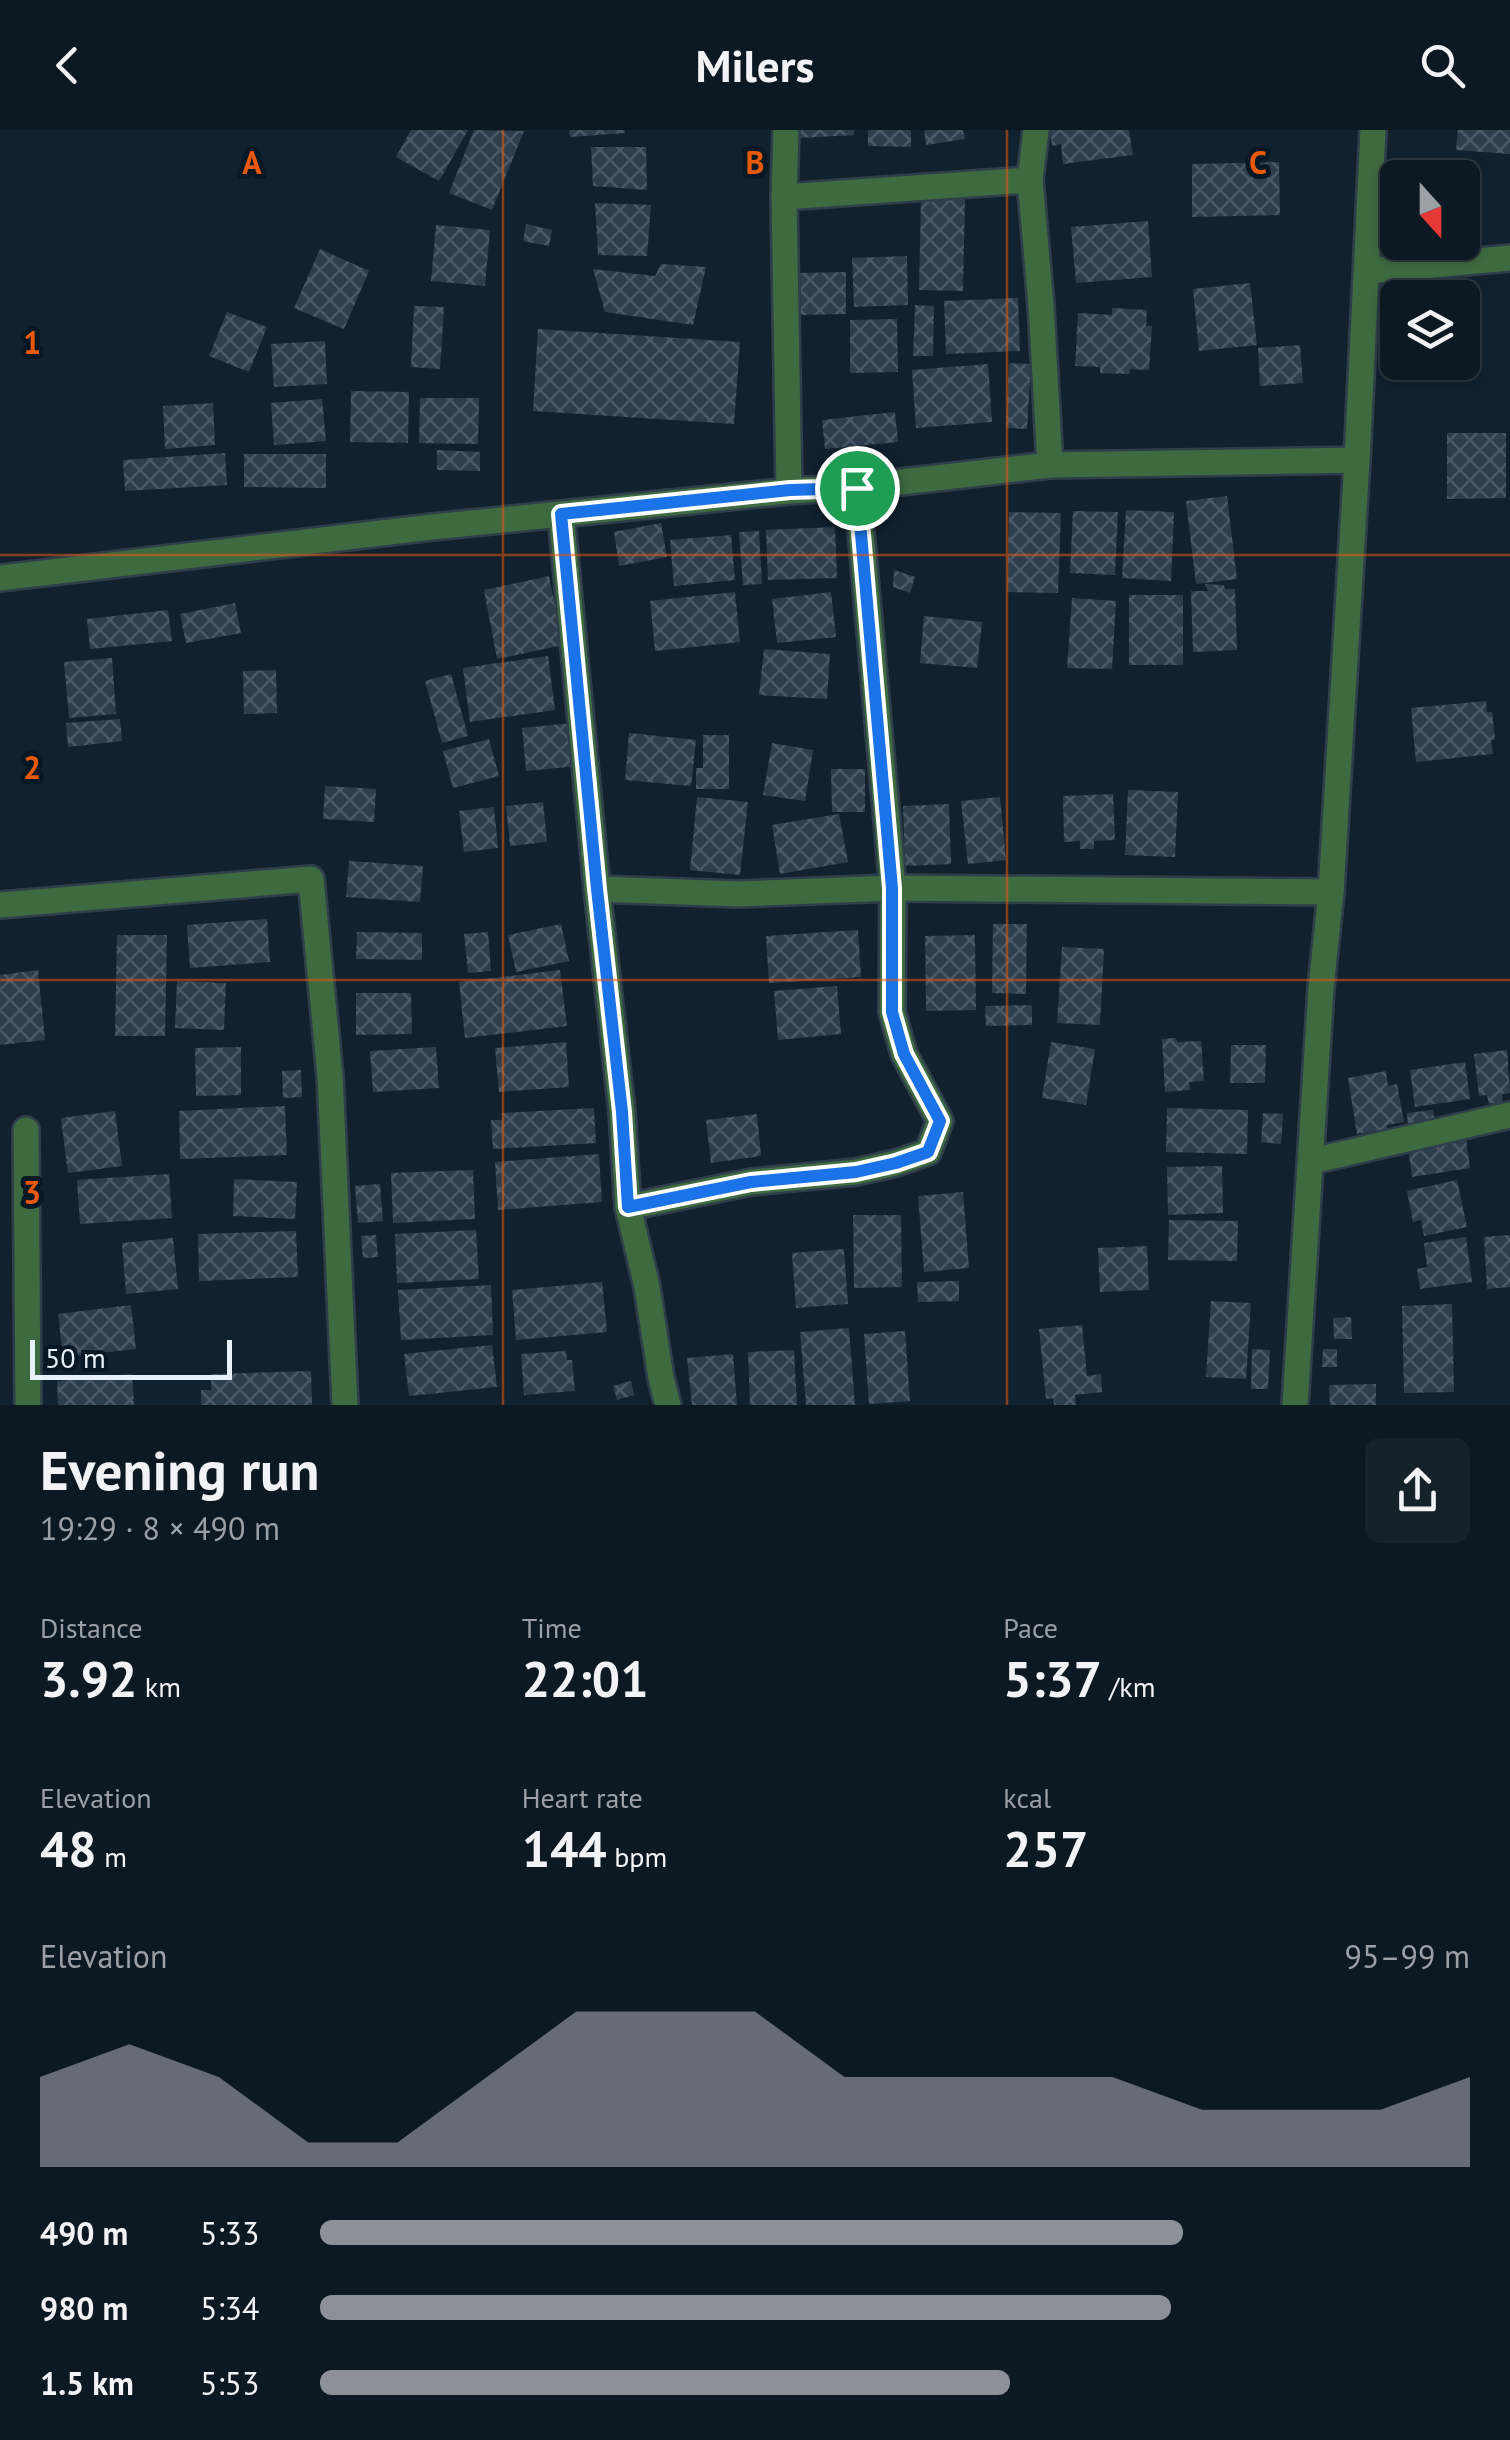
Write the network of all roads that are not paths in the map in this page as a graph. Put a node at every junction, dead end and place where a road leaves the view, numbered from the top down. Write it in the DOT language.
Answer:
graph roads {
  1 [pos="786,130"];
  2 [pos="1036,130"];
  3 [pos="1374,130"];
  4 [pos="1030,180"];
  5 [pos="784,197"];
  6 [pos="1510,258"];
  7 [pos="1367,271"];
  8 [pos="1357,460"];
  9 [pos="1050,465"];
  10 [pos="857,488"];
  11 [pos="790,490"];
  12 [pos="561,514"];
  13 [pos="0,578"];
  14 [pos="892,888"];
  15 [pos="597,889"];
  16 [pos="1331,892"];
  17 [pos="0,906"];
  18 [pos="1510,1115"];
  19 [pos="26,1130"];
  20 [pos="1312,1162"];
  21 [pos="628,1207"];
  22 [pos="28,1405"];
  23 [pos="345,1405"];
  24 [pos="668,1405"];
  25 [pos="1295,1405"];
  1 -- 5 [label="street"];
  2 -- 4 [label="street"];
  3 -- 7 [label="street"];
  4 -- 5 [label="street"];
  4 -- 9 [label="street"];
  5 -- 11 [label="street"];
  6 -- 7 [label="street"];
  7 -- 8 [label="street"];
  8 -- 9 [label="street"];
  8 -- 16 [label="street"];
  9 -- 10 [label="street"];
  10 -- 11 [label="street"];
  10 -- 14 [label="street"];
  11 -- 12 [label="street"];
  12 -- 13 [label="street"];
  12 -- 15 [label="street"];
  14 -- 15 [label="street"];
  14 -- 16 [label="street"];
  14 -- 21 [label="street"];
  15 -- 21 [label="street"];
  16 -- 20 [label="street"];
  17 -- 23 [label="street"];
  18 -- 20 [label="street"];
  19 -- 22 [label="street"];
  20 -- 25 [label="street"];
  21 -- 24 [label="street"];
}
